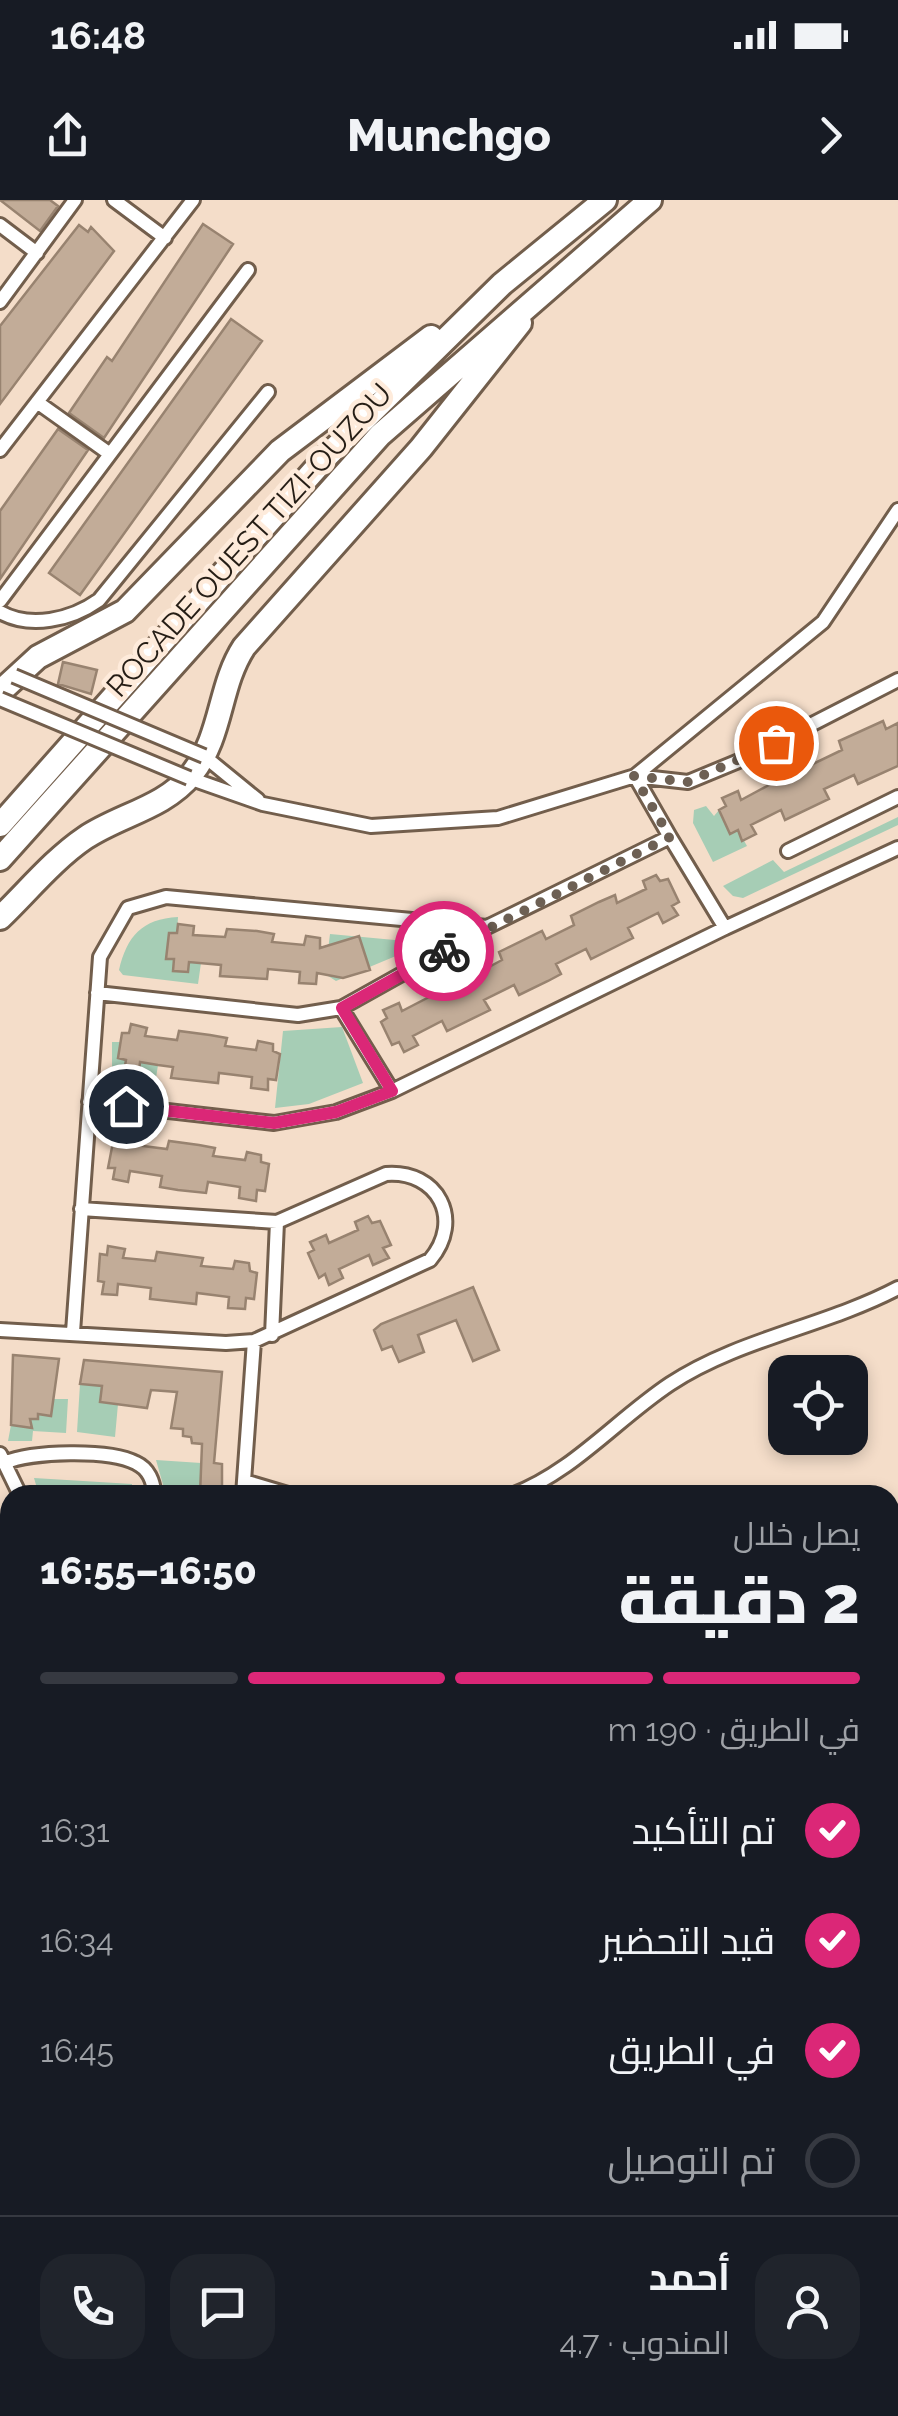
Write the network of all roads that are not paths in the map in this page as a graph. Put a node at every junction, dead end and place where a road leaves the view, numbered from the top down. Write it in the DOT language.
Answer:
graph roads {
  1 [pos="75,200"];
  2 [pos="114,200"];
  3 [pos="193,200"];
  4 [pos="605,200"];
  5 [pos="650,200"];
  6 [pos="0,225"];
  7 [pos="165,238"];
  8 [pos="37,253"];
  9 [pos="248,270"];
  10 [pos="554,279"];
  11 [pos="502,284"];
  12 [pos="0,302"];
  13 [pos="268,392"];
  14 [pos="37,402"];
  15 [pos="0,450"];
  16 [pos="110,454"];
  17 [pos="898,510"];
  18 [pos="0,601"];
  19 [pos="0,612"];
  20 [pos="898,680"];
  21 [pos="4,685"];
  22 [pos="204,756"];
  23 [pos="634,776"];
  24 [pos="189,778"];
  25 [pos="898,797"];
  26 [pos="264,804"];
  27 [pos="0,826"];
  28 [pos="670,837"];
  29 [pos="898,848"];
  30 [pos="788,851"];
  31 [pos="0,859"];
  32 [pos="0,918"];
  33 [pos="487,927"];
  34 [pos="725,928"];
  35 [pos="97,993"];
  36 [pos="342,1008"];
  37 [pos="392,1091"];
  38 [pos="89,1102"];
  39 [pos="81,1209"];
  40 [pos="277,1222"];
  41 [pos="898,1288"];
  42 [pos="0,1330"];
  43 [pos="73,1332"];
  44 [pos="272,1334"];
  45 [pos="254,1341"];
  46 [pos="2,1458"];
  47 [pos="15,1485"];
  48 [pos="152,1485"];
  49 [pos="244,1485"];
  50 [pos="538,1485"];
  51 [pos="0,1866"];
  52 [pos="0,1881"];
  1 -- 8 [label="street"];
  2 -- 7 [label="street"];
  3 -- 7 [label="street"];
  4 -- 11 [label="highway, ROCADE OUEST TIZI-OUZOU"];
  5 -- 10 [label="highway, ROCADE OUEST TIZI-OUZOU"];
  6 -- 8 [label="street"];
  7 -- 14 [label="street"];
  8 -- 12 [label="street"];
  9 -- 16 [label="street"];
  10 -- 22 [label="highway"];
  10 -- 31 [label="highway, ROCADE OUEST TIZI-OUZOU"];
  11 -- 21 [label="highway"];
  11 -- 27 [label="highway, ROCADE OUEST TIZI-OUZOU"];
  13 -- 19 [label="street"];
  14 -- 15 [label="street"];
  14 -- 16 [label="street"];
  16 -- 18 [label="street"];
  17 -- 23 [label="street"];
  20 -- 23 [label="street"];
  21 -- 22 [label="street, bridge"];
  21 -- 24 [label="street, bridge"];
  22 -- 24 [label="highway"];
  22 -- 26 [label="street"];
  23 -- 26 [label="street"];
  23 -- 28 [label="street"];
  24 -- 26 [label="street"];
  24 -- 32 [label="highway"];
  25 -- 30 [label="street"];
  28 -- 33 [label="street"];
  28 -- 34 [label="street"];
  29 -- 34 [label="street"];
  33 -- 35 [label="street"];
  33 -- 36 [label="street"];
  34 -- 37 [label="street"];
  35 -- 36 [label="street"];
  35 -- 38 [label="street"];
  36 -- 37 [label="street"];
  37 -- 38 [label="street"];
  38 -- 39 [label="street"];
  39 -- 40 [label="street"];
  39 -- 43 [label="street"];
  40 -- 44 [label="street"];
  40 -- 44 [label="street"];
  41 -- 50 [label="street"];
  42 -- 43 [label="street"];
  43 -- 45 [label="street"];
  44 -- 45 [label="street"];
  45 -- 49 [label="street"];
  46 -- 47 [label="street"];
  46 -- 48 [label="street"];
  51 -- 52 [label="street"];
}
